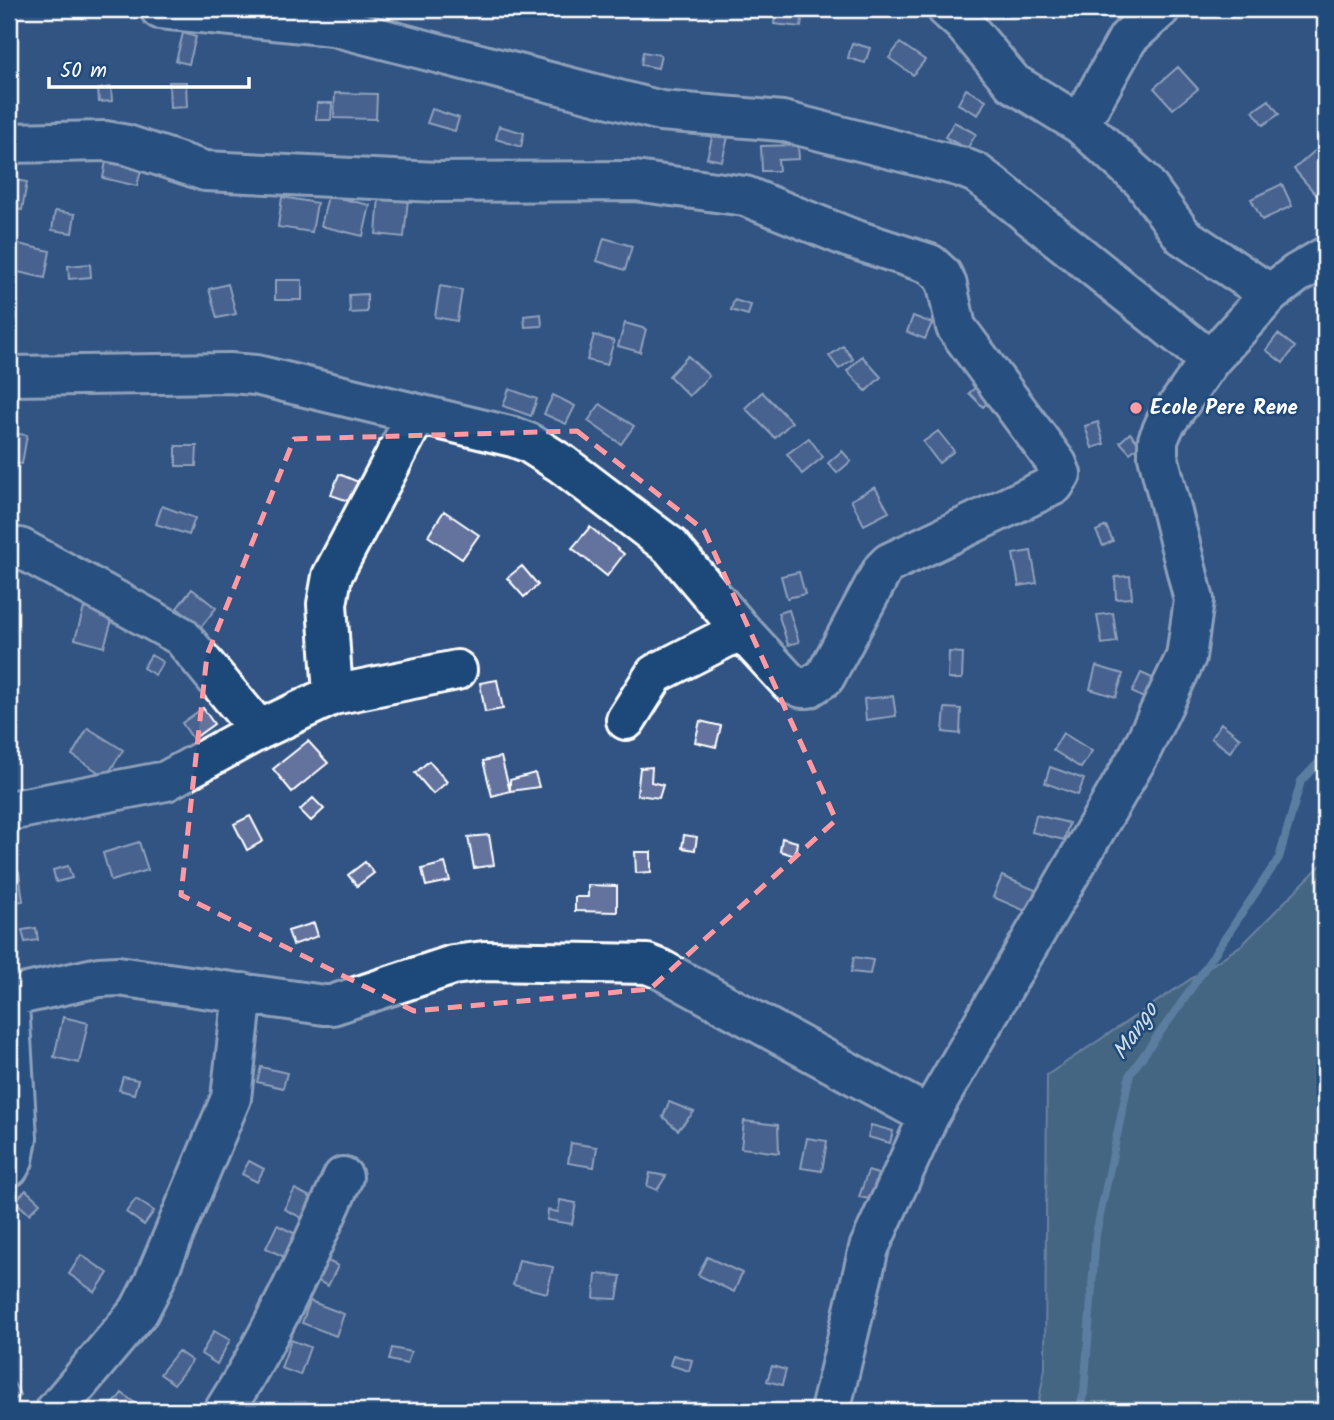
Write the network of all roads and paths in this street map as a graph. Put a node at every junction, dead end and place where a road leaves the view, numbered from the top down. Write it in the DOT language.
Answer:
graph roads {
  1 [pos="160,9"];
  2 [pos="947,9"];
  3 [pos="1160,9"];
  4 [pos="1080,124"];
  5 [pos="9,143"];
  6 [pos="1325,257"];
  7 [pos="1270,294"];
  8 [pos="1210,360"];
  9 [pos="9,376"];
  10 [pos="417,414"];
  11 [pos="20,548"];
  12 [pos="741,630"];
  13 [pos="457,670"];
  14 [pos="333,695"];
  15 [pos="626,720"];
  16 [pos="259,730"];
  17 [pos="9,811"];
  18 [pos="243,993"];
  19 [pos="9,997"];
  20 [pos="9,1005"];
  21 [pos="929,1116"];
  22 [pos="9,1167"];
  23 [pos="343,1177"];
  24 [pos="55,1411"];
  25 [pos="224,1411"];
  26 [pos="830,1411"];
  1 -- 8 [label="street"];
  2 -- 4 [label="street"];
  3 -- 4 [label="street"];
  4 -- 7 [label="street"];
  5 -- 12 [label="street"];
  6 -- 7 [label="street"];
  7 -- 8 [label="street"];
  8 -- 21 [label="street"];
  9 -- 10 [label="street"];
  10 -- 12 [label="street"];
  10 -- 14 [label="street"];
  11 -- 16 [label="street"];
  12 -- 15 [label="street"];
  13 -- 14 [label="street"];
  14 -- 16 [label="street"];
  16 -- 17 [label="street"];
  18 -- 19 [label="street"];
  18 -- 21 [label="street"];
  18 -- 24 [label="street"];
  20 -- 22 [label="street"];
  21 -- 26 [label="street"];
  23 -- 25 [label="street"];
}
